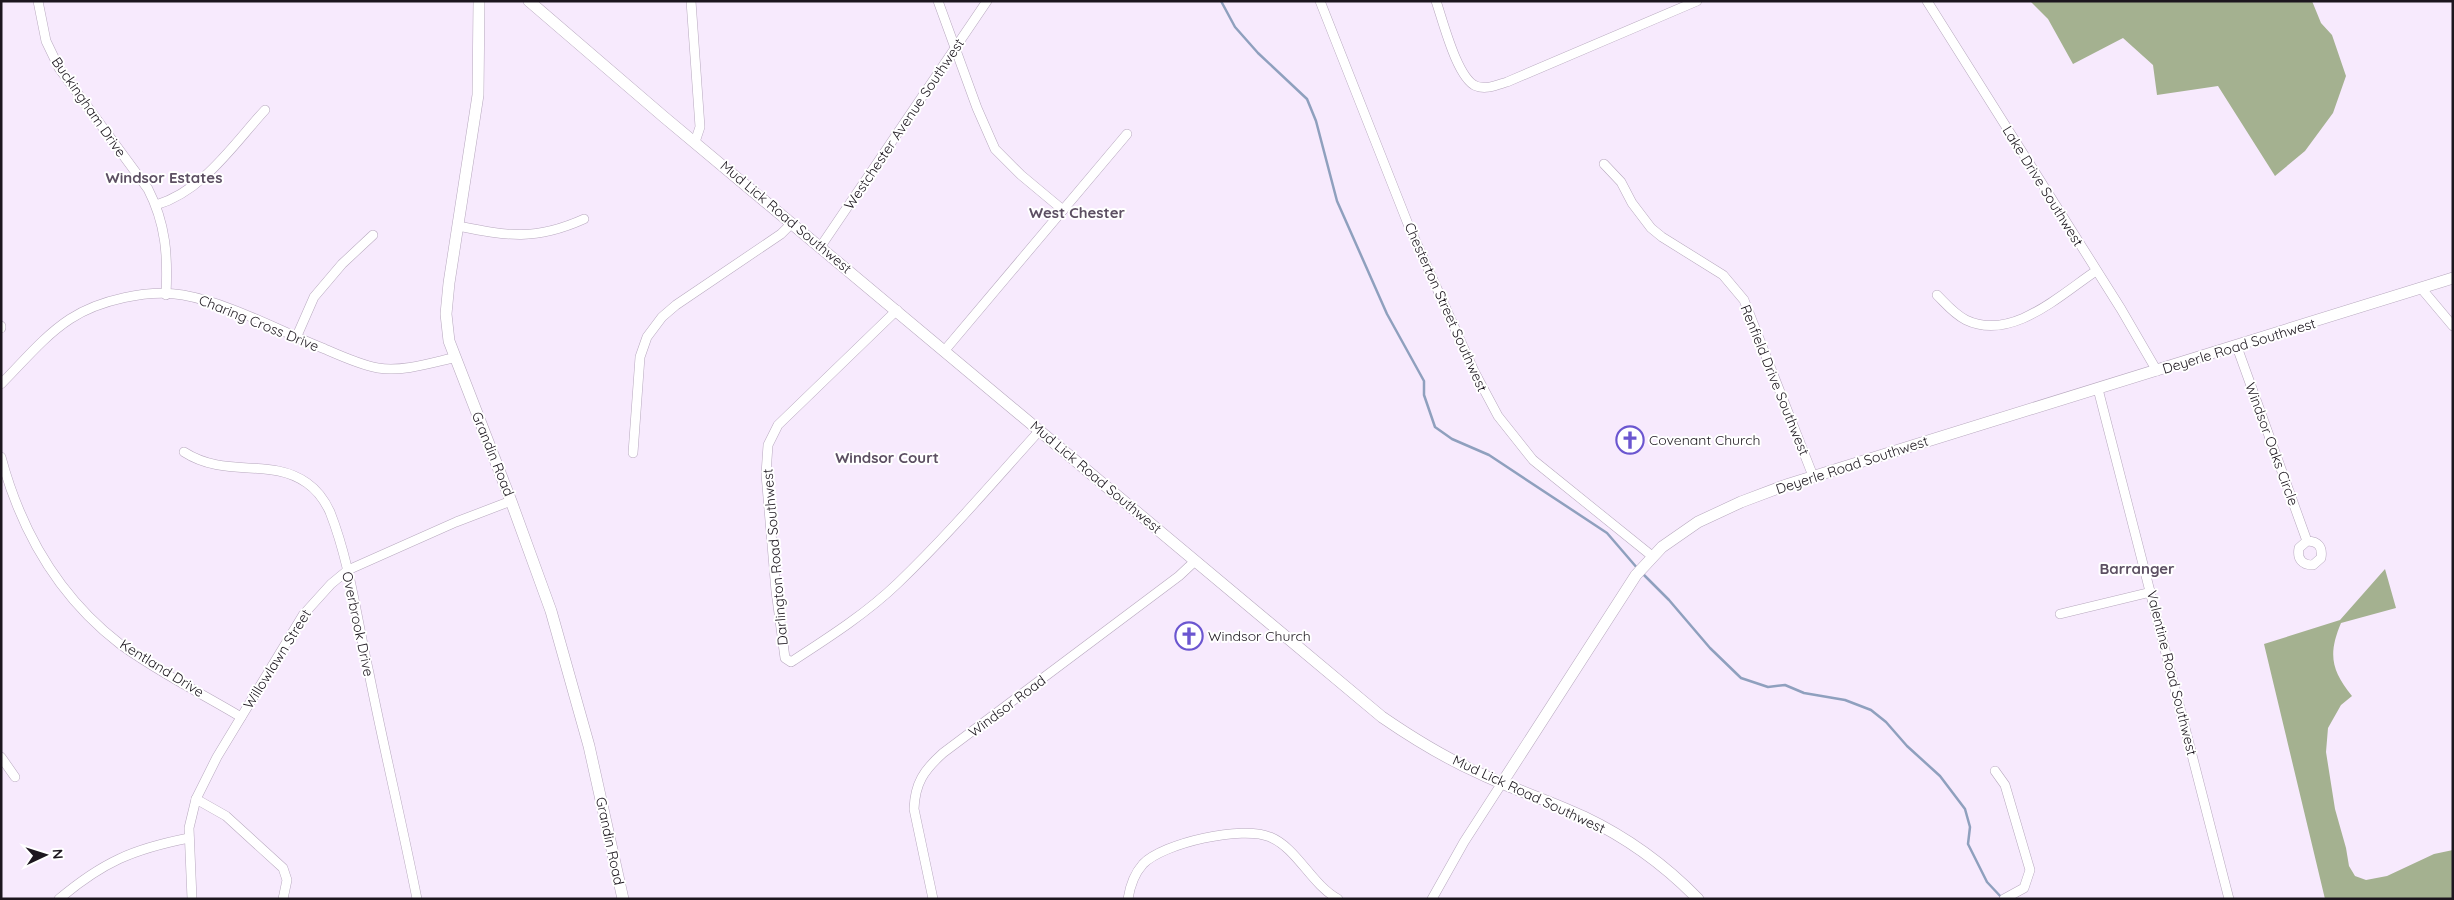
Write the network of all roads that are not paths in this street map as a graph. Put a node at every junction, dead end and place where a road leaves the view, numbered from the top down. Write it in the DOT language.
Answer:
graph roads {
  1 [pos="38,1"];
  2 [pos="479,1"];
  3 [pos="530,1"];
  4 [pos="691,1"];
  5 [pos="938,1"];
  6 [pos="987,1"];
  7 [pos="1320,1"];
  8 [pos="1436,1"];
  9 [pos="1697,1"];
  10 [pos="1928,1"];
  11 [pos="956,48"];
  12 [pos="265,110"];
  13 [pos="1127,134"];
  14 [pos="694,142"];
  15 [pos="1604,164"];
  16 [pos="156,205"];
  17 [pos="1063,210"];
  18 [pos="584,219"];
  19 [pos="792,223"];
  20 [pos="458,226"];
  21 [pos="373,235"];
  22 [pos="821,246"];
  23 [pos="2096,270"];
  24 [pos="2453,278"];
  25 [pos="2421,288"];
  26 [pos="166,295"];
  27 [pos="1937,295"];
  28 [pos="897,310"];
  29 [pos="2453,326"];
  30 [pos="296,338"];
  31 [pos="2237,347"];
  32 [pos="945,350"];
  33 [pos="454,358"];
  34 [pos="2157,371"];
  35 [pos="1,384"];
  36 [pos="2098,389"];
  37 [pos="1040,430"];
  38 [pos="184,452"];
  39 [pos="633,453"];
  40 [pos="1,457"];
  41 [pos="1813,476"];
  42 [pos="511,501"];
  43 [pos="2307,541"];
  44 [pos="1652,556"];
  45 [pos="1195,561"];
  46 [pos="348,570"];
  47 [pos="2151,592"];
  48 [pos="2060,614"];
  49 [pos="241,717"];
  50 [pos="1,756"];
  51 [pos="1995,771"];
  52 [pos="15,777"];
  53 [pos="1502,783"];
  54 [pos="196,799"];
  55 [pos="189,838"];
  56 [pos="2007,897"];
  57 [pos="59,899"];
  58 [pos="192,899"];
  59 [pos="283,899"];
  60 [pos="417,899"];
  61 [pos="623,899"];
  62 [pos="933,899"];
  63 [pos="1128,899"];
  64 [pos="1338,899"];
  65 [pos="1432,899"];
  66 [pos="1698,899"];
  67 [pos="2229,899"];
  1 -- 16 [label="street, Buckingham Drive"];
  2 -- 20 [label="street, Grandin Road"];
  3 -- 14 [label="street, Mud Lick Road Southwest"];
  4 -- 14 [label="street"];
  5 -- 11 [label="street"];
  6 -- 11 [label="street, Westchester Avenue Southwest"];
  7 -- 44 [label="street, Chesterton Street Southwest"];
  8 -- 9 [label="street"];
  10 -- 23 [label="street, Lake Drive Southwest"];
  11 -- 17 [label="street"];
  11 -- 22 [label="street, Westchester Avenue Southwest"];
  12 -- 16 [label="street"];
  13 -- 17 [label="street"];
  14 -- 19 [label="street, Mud Lick Road Southwest"];
  15 -- 41 [label="street, Renfield Drive Southwest"];
  16 -- 26 [label="street, Buckingham Drive"];
  17 -- 32 [label="street"];
  18 -- 20 [label="street"];
  19 -- 22 [label="street, Mud Lick Road Southwest"];
  19 -- 39 [label="street"];
  20 -- 33 [label="street, Grandin Road"];
  21 -- 30 [label="street"];
  22 -- 28 [label="street, Mud Lick Road Southwest"];
  23 -- 27 [label="street"];
  23 -- 34 [label="street, Lake Drive Southwest"];
  24 -- 25 [label="street, Deyerle Road Southwest"];
  25 -- 29 [label="street"];
  25 -- 31 [label="street, Deyerle Road Southwest"];
  26 -- 30 [label="street, Charing Cross Drive"];
  26 -- 35 [label="street, Charing Cross Drive"];
  28 -- 32 [label="street, Mud Lick Road Southwest"];
  28 -- 37 [label="street, Darlington Road Southwest"];
  30 -- 33 [label="street, Charing Cross Drive"];
  31 -- 34 [label="street, Deyerle Road Southwest"];
  31 -- 43 [label="street, Windsor Oaks Circle"];
  32 -- 37 [label="street, Mud Lick Road Southwest"];
  33 -- 42 [label="street, Grandin Road"];
  34 -- 36 [label="street, Deyerle Road Southwest"];
  36 -- 41 [label="street, Deyerle Road Southwest"];
  36 -- 47 [label="street, Valentine Road Southwest"];
  37 -- 45 [label="street, Mud Lick Road Southwest"];
  38 -- 46 [label="street, Overbrook Drive"];
  40 -- 49 [label="street, Kentland Drive"];
  41 -- 44 [label="street, Deyerle Road Southwest"];
  42 -- 46 [label="street, Willowlawn Street"];
  42 -- 61 [label="street, Grandin Road"];
  44 -- 53 [label="street, Deyerle Road Southwest"];
  45 -- 53 [label="street, Mud Lick Road Southwest"];
  45 -- 62 [label="street, Windsor Road"];
  46 -- 49 [label="street, Willowlawn Street"];
  46 -- 60 [label="street, Overbrook Drive"];
  47 -- 48 [label="street"];
  47 -- 67 [label="street, Valentine Road Southwest"];
  49 -- 54 [label="street, Willowlawn Street"];
  50 -- 52 [label="street"];
  51 -- 56 [label="street"];
  53 -- 65 [label="street, Deyerle Road Southwest"];
  53 -- 66 [label="street, Mud Lick Road Southwest"];
  54 -- 55 [label="street, Willowlawn Street"];
  54 -- 59 [label="street"];
  55 -- 57 [label="street"];
  55 -- 58 [label="street, Willowlawn Street"];
  63 -- 64 [label="street"];
}
